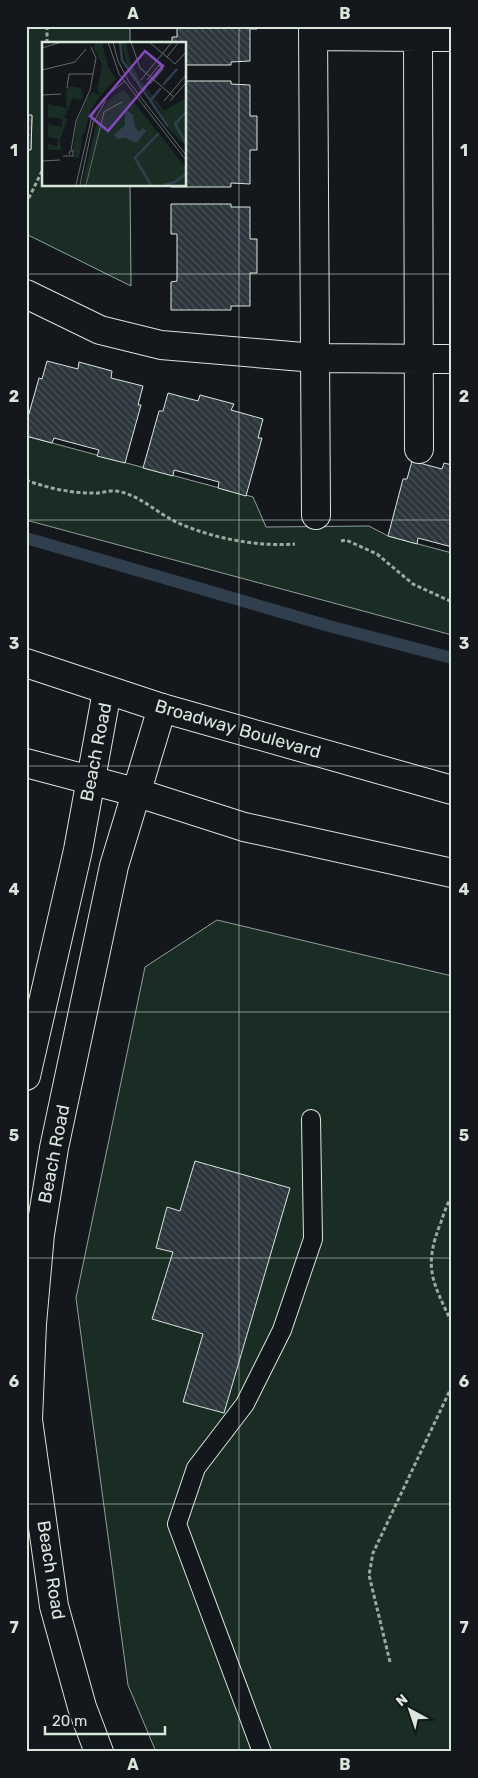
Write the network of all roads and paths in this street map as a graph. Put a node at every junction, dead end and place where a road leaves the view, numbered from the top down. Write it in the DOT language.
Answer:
graph roads {
  1 [pos="46,26"];
  2 [pos="313,31"];
  3 [pos="418,37"];
  4 [pos="452,37"];
  5 [pos="48,42"];
  6 [pos="42,171"];
  7 [pos="26,204"];
  8 [pos="26,294"];
  9 [pos="315,358"];
  10 [pos="418,358"];
  11 [pos="452,359"];
  12 [pos="419,449"];
  13 [pos="26,480"];
  14 [pos="316,515"];
  15 [pos="346,540"];
  16 [pos="298,544"];
  17 [pos="452,602"];
  18 [pos="26,663"];
  19 [pos="107,691"];
  20 [pos="162,708"];
  21 [pos="26,763"];
  22 [pos="90,780"];
  23 [pos="452,790"];
  24 [pos="135,792"];
  25 [pos="452,872"];
  26 [pos="29,1036"];
  27 [pos="26,1076"];
  28 [pos="311,1119"];
  29 [pos="452,1196"];
  30 [pos="452,1322"];
  31 [pos="452,1386"];
  32 [pos="390,1662"];
  33 [pos="99,1752"];
  34 [pos="262,1752"];
  1 -- 5 [label="path"];
  2 -- 3 [label="main road"];
  2 -- 9 [label="main road"];
  3 -- 4 [label="main road"];
  3 -- 10 [label="main road"];
  6 -- 7 [label="path"];
  8 -- 9 [label="main road"];
  9 -- 10 [label="main road"];
  9 -- 14 [label="main road"];
  10 -- 11 [label="main road"];
  10 -- 12 [label="main road"];
  13 -- 16 [label="path"];
  15 -- 17 [label="path"];
  18 -- 19 [label="main road, Broadway Boulevard"];
  19 -- 20 [label="main road, Broadway Boulevard"];
  19 -- 22 [label="main road, Beach Road"];
  20 -- 23 [label="main road, Broadway Boulevard"];
  20 -- 24 [label="main road, Beach Road"];
  21 -- 22 [label="main road"];
  22 -- 24 [label="main road"];
  22 -- 26 [label="main road, Beach Road"];
  24 -- 25 [label="main road"];
  24 -- 33 [label="main road, Beach Road"];
  26 -- 27 [label="main road, Beach Road"];
  28 -- 34 [label="lane"];
  29 -- 30 [label="path"];
  31 -- 32 [label="path"];
}
